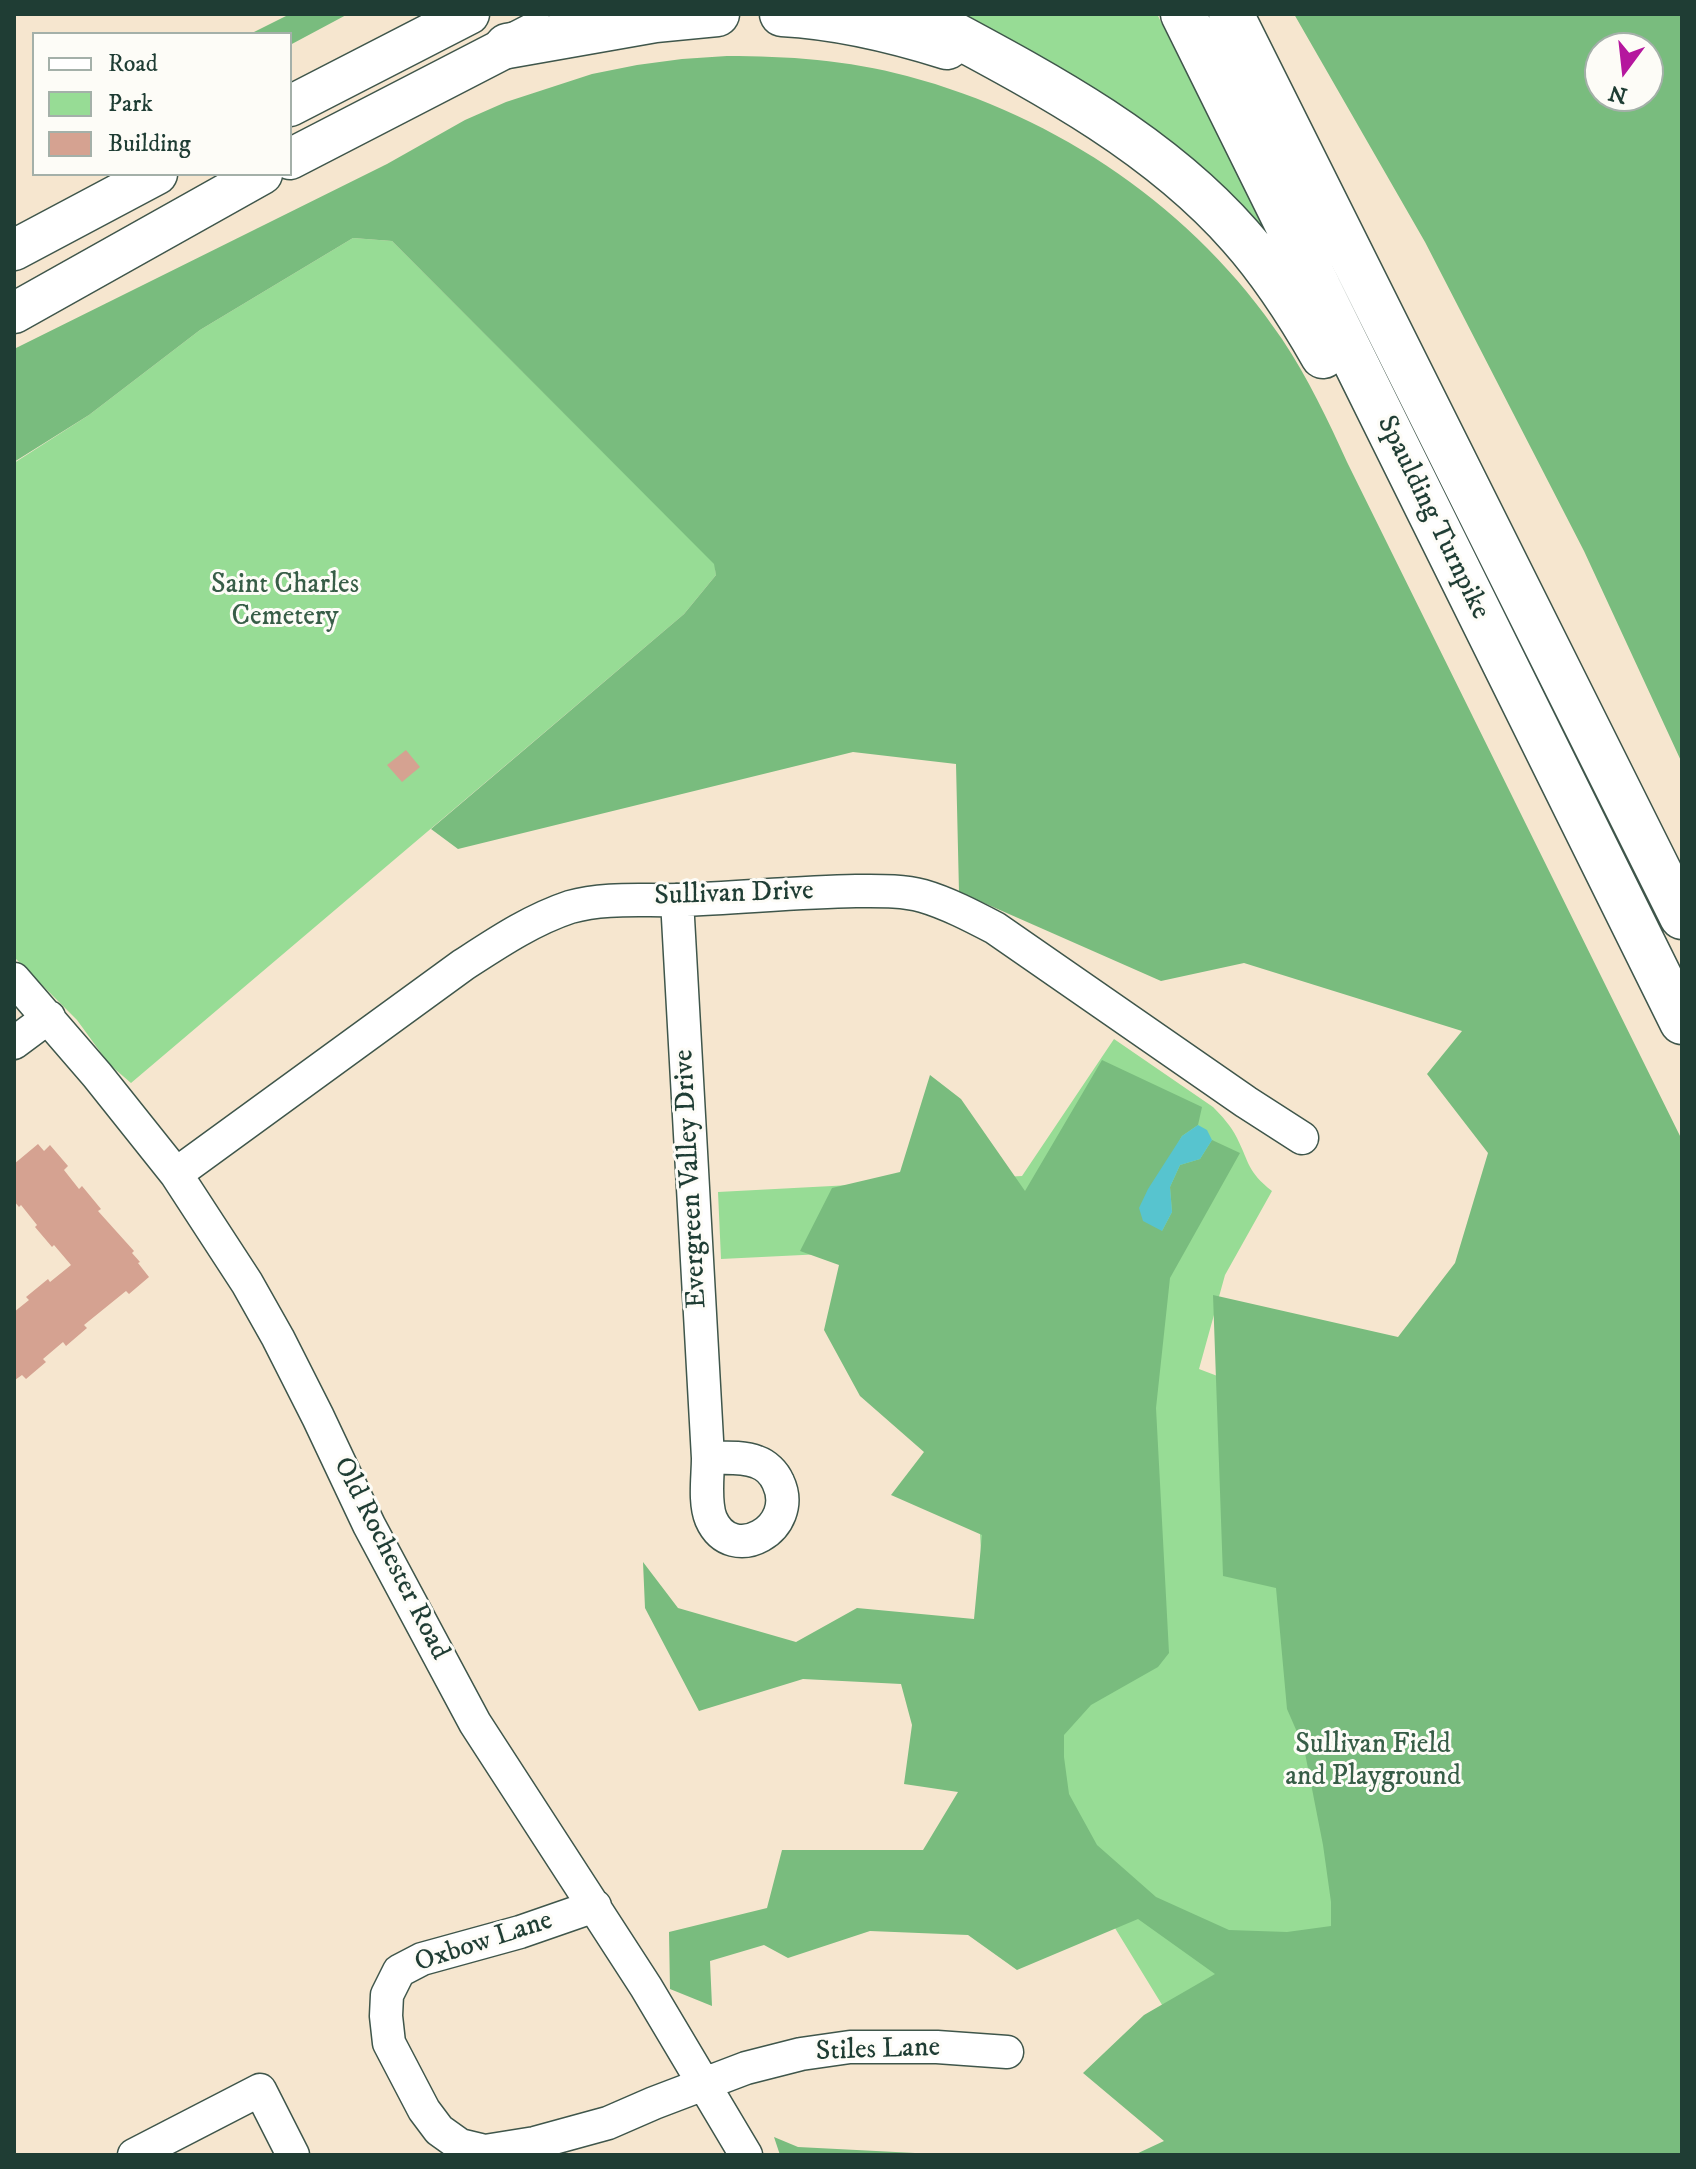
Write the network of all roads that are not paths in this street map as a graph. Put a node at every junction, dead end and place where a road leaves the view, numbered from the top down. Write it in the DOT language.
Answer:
graph roads {
  1 [pos="469,14"];
  2 [pos="572,14"];
  3 [pos="717,14"];
  4 [pos="782,14"];
  5 [pos="916,14"];
  6 [pos="1183,14"];
  7 [pos="1231,14"];
  8 [pos="507,46"];
  9 [pos="994,58"];
  10 [pos="292,105"];
  11 [pos="292,158"];
  12 [pos="153,176"];
  13 [pos="258,176"];
  14 [pos="14,250"];
  15 [pos="14,313"];
  16 [pos="1424,503"];
  17 [pos="677,900"];
  18 [pos="1682,917"];
  19 [pos="14,979"];
  20 [pos="49,1017"];
  21 [pos="1682,1022"];
  22 [pos="14,1043"];
  23 [pos="1302,1138"];
  24 [pos="176,1174"];
  25 [pos="708,1458"];
  26 [pos="595,1906"];
  27 [pos="1007,2052"];
  28 [pos="705,2083"];
  29 [pos="134,2155"];
  30 [pos="293,2155"];
  31 [pos="746,2155"];
  1 -- 10 [label="main road"];
  2 -- 8 [label="main road"];
  3 -- 8 [label="highway"];
  4 -- 9 [label="highway"];
  5 -- 9 [label="highway"];
  6 -- 16 [label="highway, Spaulding Turnpike"];
  7 -- 18 [label="highway, Spaulding Turnpike"];
  8 -- 11 [label="main road"];
  9 -- 16 [label="highway"];
  12 -- 14 [label="main road"];
  13 -- 15 [label="main road"];
  16 -- 21 [label="highway, Spaulding Turnpike"];
  17 -- 23 [label="street, Sullivan Drive"];
  17 -- 24 [label="street, Sullivan Drive"];
  17 -- 25 [label="street, Evergreen Valley Drive"];
  19 -- 20 [label="street, Old Rochester Road"];
  20 -- 22 [label="street"];
  20 -- 24 [label="street, Old Rochester Road"];
  24 -- 26 [label="street, Old Rochester Road"];
  26 -- 28 [label="street, Old Rochester Road"];
  26 -- 28 [label="street, Oxbow Lane"];
  27 -- 28 [label="street, Stiles Lane"];
  28 -- 31 [label="street, Old Rochester Road"];
  29 -- 30 [label="street"];
}
